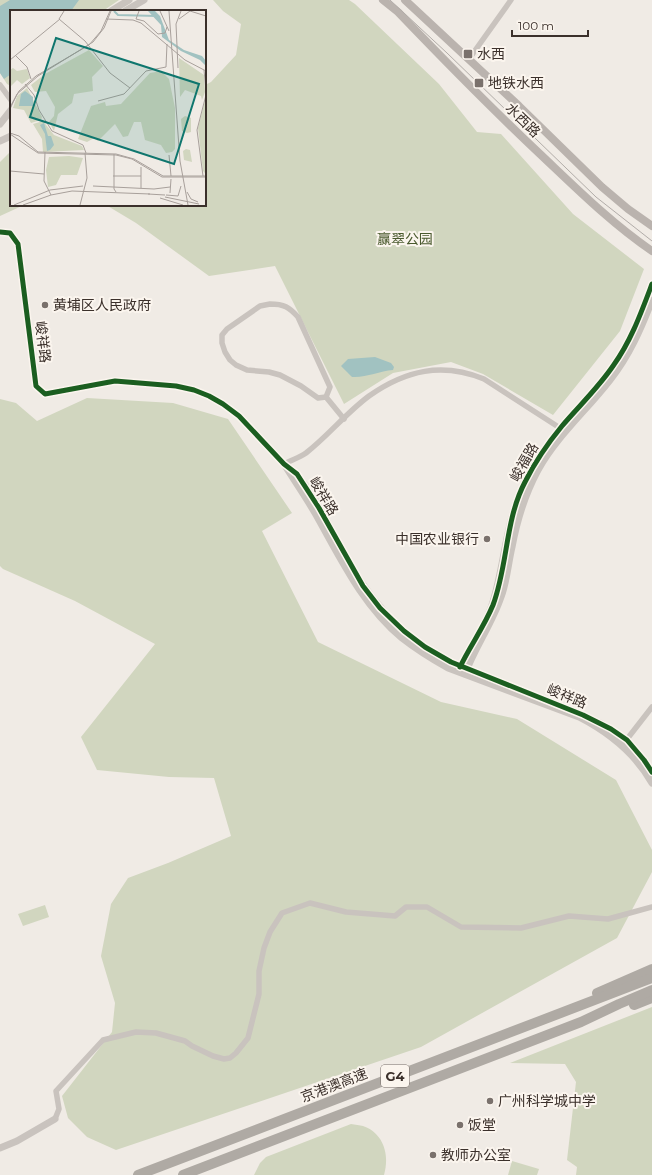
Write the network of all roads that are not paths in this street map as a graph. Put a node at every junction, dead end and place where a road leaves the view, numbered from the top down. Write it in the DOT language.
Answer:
graph roads {
  1 [pos="129,0"];
  2 [pos="144,0"];
  3 [pos="383,0"];
  4 [pos="405,0"];
  5 [pos="511,0"];
  6 [pos="113,10"];
  7 [pos="127,10"];
  8 [pos="469,59"];
  9 [pos="0,85"];
  10 [pos="10,99"];
  11 [pos="10,111"];
  12 [pos="0,124"];
  13 [pos="10,136"];
  14 [pos="0,141"];
  15 [pos="652,226"];
  16 [pos="0,232"];
  17 [pos="652,251"];
  18 [pos="652,284"];
  19 [pos="652,300"];
  20 [pos="326,397"];
  21 [pos="344,419"];
  22 [pos="560,428"];
  23 [pos="284,464"];
  24 [pos="462,670"];
  25 [pos="652,707"];
  26 [pos="625,743"];
  27 [pos="652,772"];
  28 [pos="652,783"];
  29 [pos="652,907"];
  30 [pos="652,969"];
  31 [pos="652,978"];
  32 [pos="652,990"];
  33 [pos="652,998"];
  34 [pos="538,1021"];
  35 [pos="580,1022"];
  36 [pos="55,1119"];
  37 [pos="0,1148"];
  38 [pos="138,1175"];
  39 [pos="183,1175"];
  1 -- 6 [label="street"];
  2 -- 7 [label="street"];
  3 -- 17 [label="main road, 水西路"];
  4 -- 8 [label="main road, 水西路"];
  5 -- 8 [label="street"];
  8 -- 15 [label="main road, 水西路"];
  9 -- 10 [label="street"];
  11 -- 12 [label="street"];
  13 -- 14 [label="street"];
  16 -- 23 [label="street, 峻祥路"];
  18 -- 22 [label="street, 峻福路"];
  19 -- 24 [label="street, 峻福路"];
  20 -- 20 [label="street"];
  20 -- 21 [label="street"];
  21 -- 22 [label="street"];
  21 -- 23 [label="street"];
  22 -- 24 [label="street, 峻福路"];
  23 -- 24 [label="street, 峻祥路"];
  24 -- 26 [label="street, 峻祥路"];
  25 -- 26 [label="street"];
  26 -- 27 [label="street, 峻祥路"];
  26 -- 28 [label="street, 峻祥路"];
  29 -- 36 [label="street"];
  30 -- 34 [label="highway"];
  31 -- 34 [label="highway, 京港澳高速 / G4"];
  32 -- 35 [label="highway, G4"];
  33 -- 35 [label="highway"];
  34 -- 38 [label="highway, 京港澳高速 / G4"];
  35 -- 39 [label="highway, G4"];
  36 -- 37 [label="street"];
}
